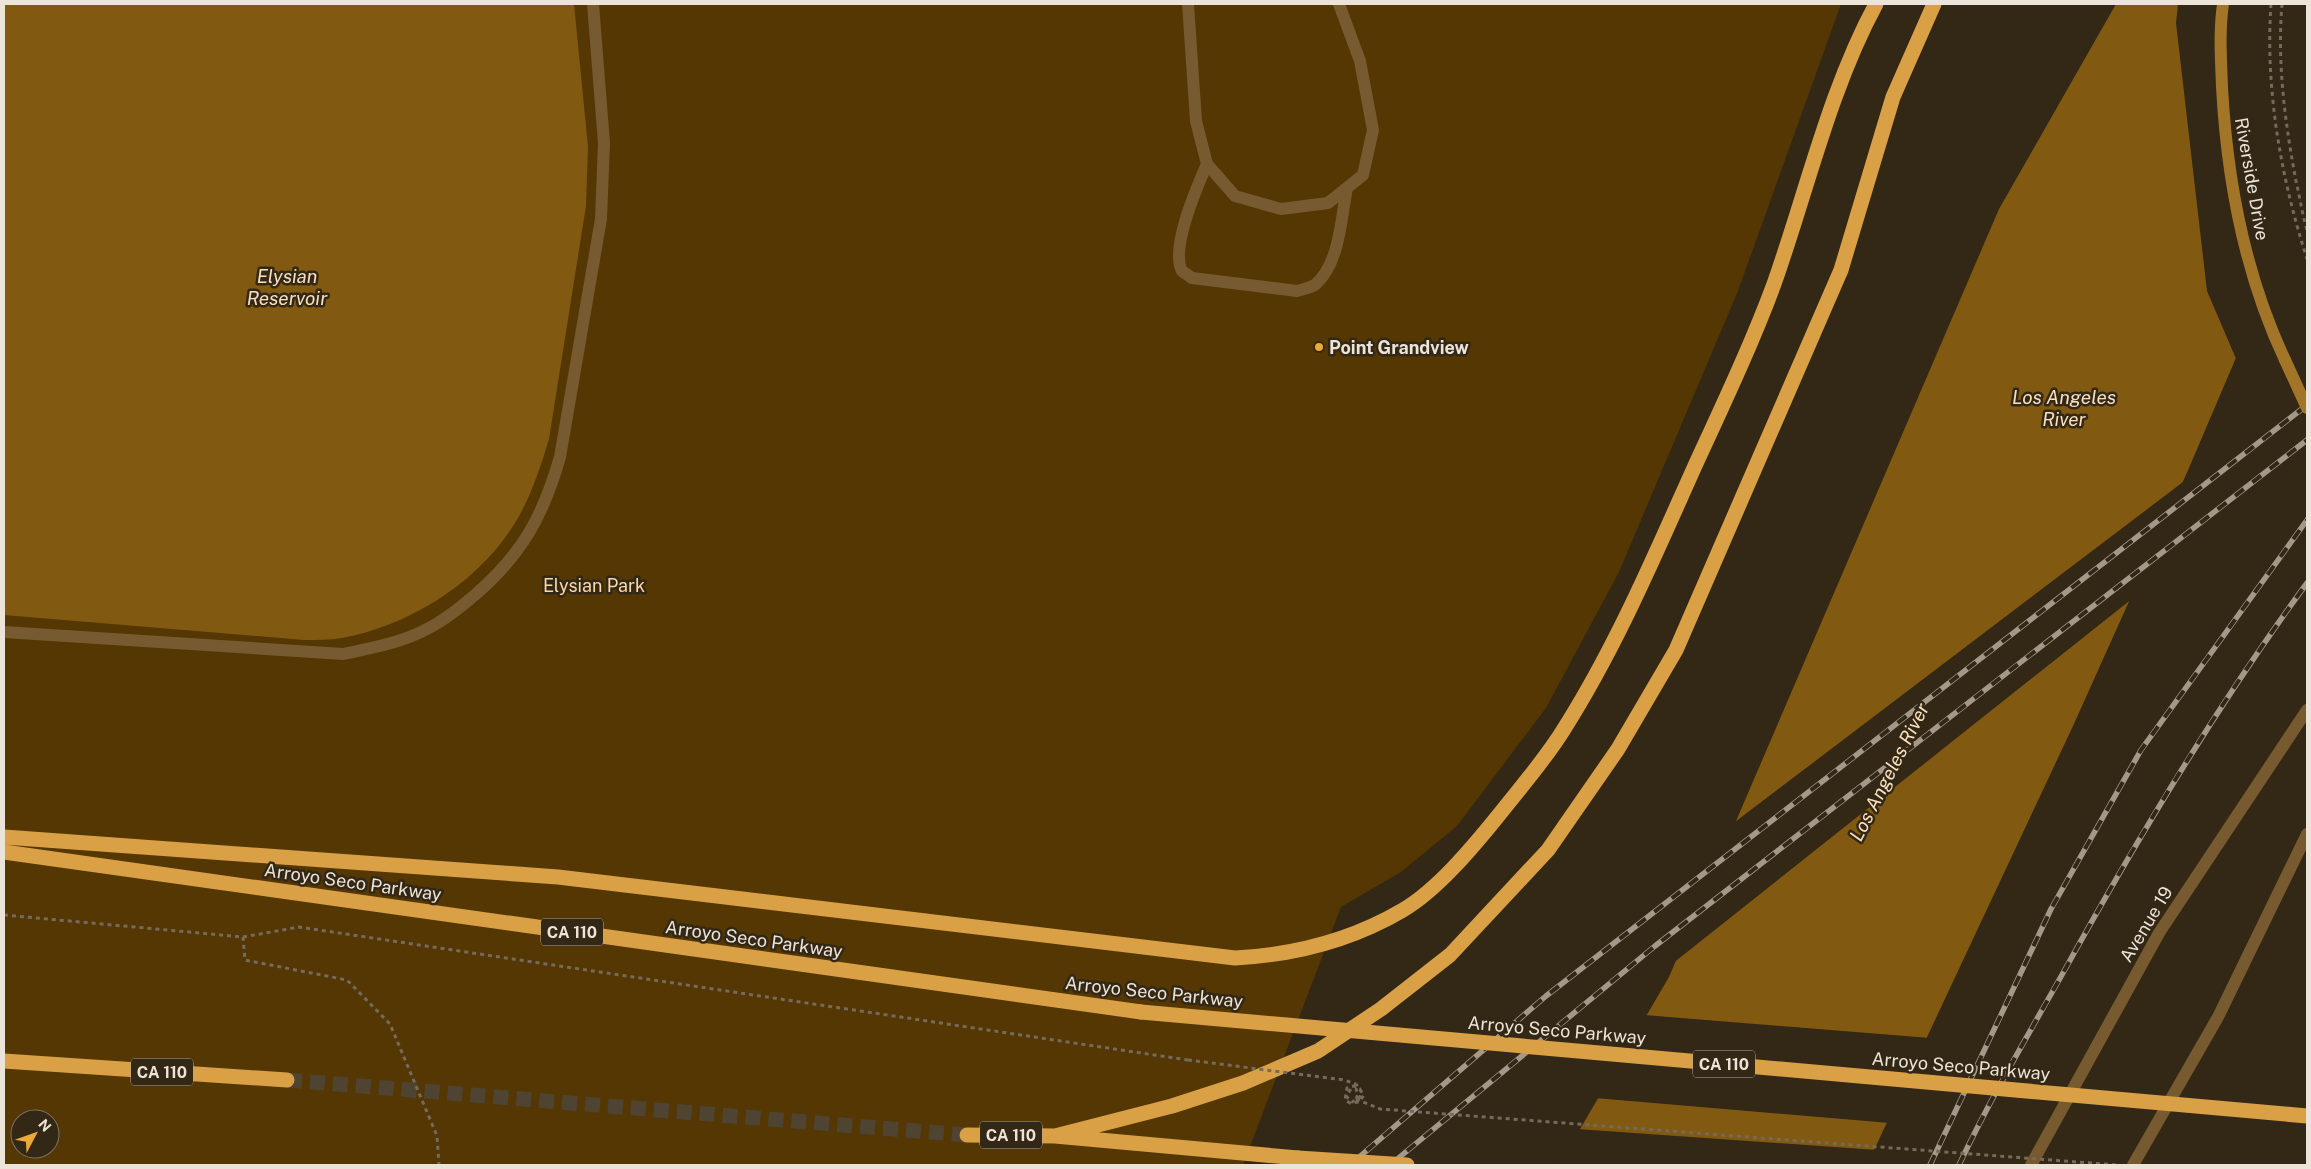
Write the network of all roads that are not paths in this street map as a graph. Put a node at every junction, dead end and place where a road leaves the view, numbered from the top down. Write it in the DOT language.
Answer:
graph roads {
  1 [pos="593,4"];
  2 [pos="1188,4"];
  3 [pos="1339,4"];
  4 [pos="1876,4"];
  5 [pos="1934,4"];
  6 [pos="2223,4"];
  7 [pos="1207,164"];
  8 [pos="1347,188"];
  9 [pos="2307,408"];
  10 [pos="4,632"];
  11 [pos="2307,710"];
  12 [pos="2307,834"];
  13 [pos="4,837"];
  14 [pos="4,852"];
  15 [pos="4,1061"];
  16 [pos="287,1080"];
  17 [pos="2307,1116"];
  18 [pos="967,1135"];
  19 [pos="1055,1136"];
  20 [pos="1407,1165"];
  21 [pos="2031,1165"];
  22 [pos="2133,1165"];
  1 -- 10 [label="street"];
  2 -- 7 [label="street"];
  3 -- 8 [label="street"];
  4 -- 13 [label="highway"];
  5 -- 19 [label="highway"];
  6 -- 9 [label="main road, Riverside Drive, bridge"];
  7 -- 8 [label="street"];
  7 -- 8 [label="street"];
  11 -- 21 [label="street, Avenue 19"];
  12 -- 22 [label="street"];
  14 -- 17 [label="highway, Arroyo Seco Parkway / CA 110, bridge"];
  15 -- 16 [label="highway, CA 110"];
  18 -- 19 [label="highway, CA 110"];
  19 -- 20 [label="highway, CA 110, bridge"];
}
